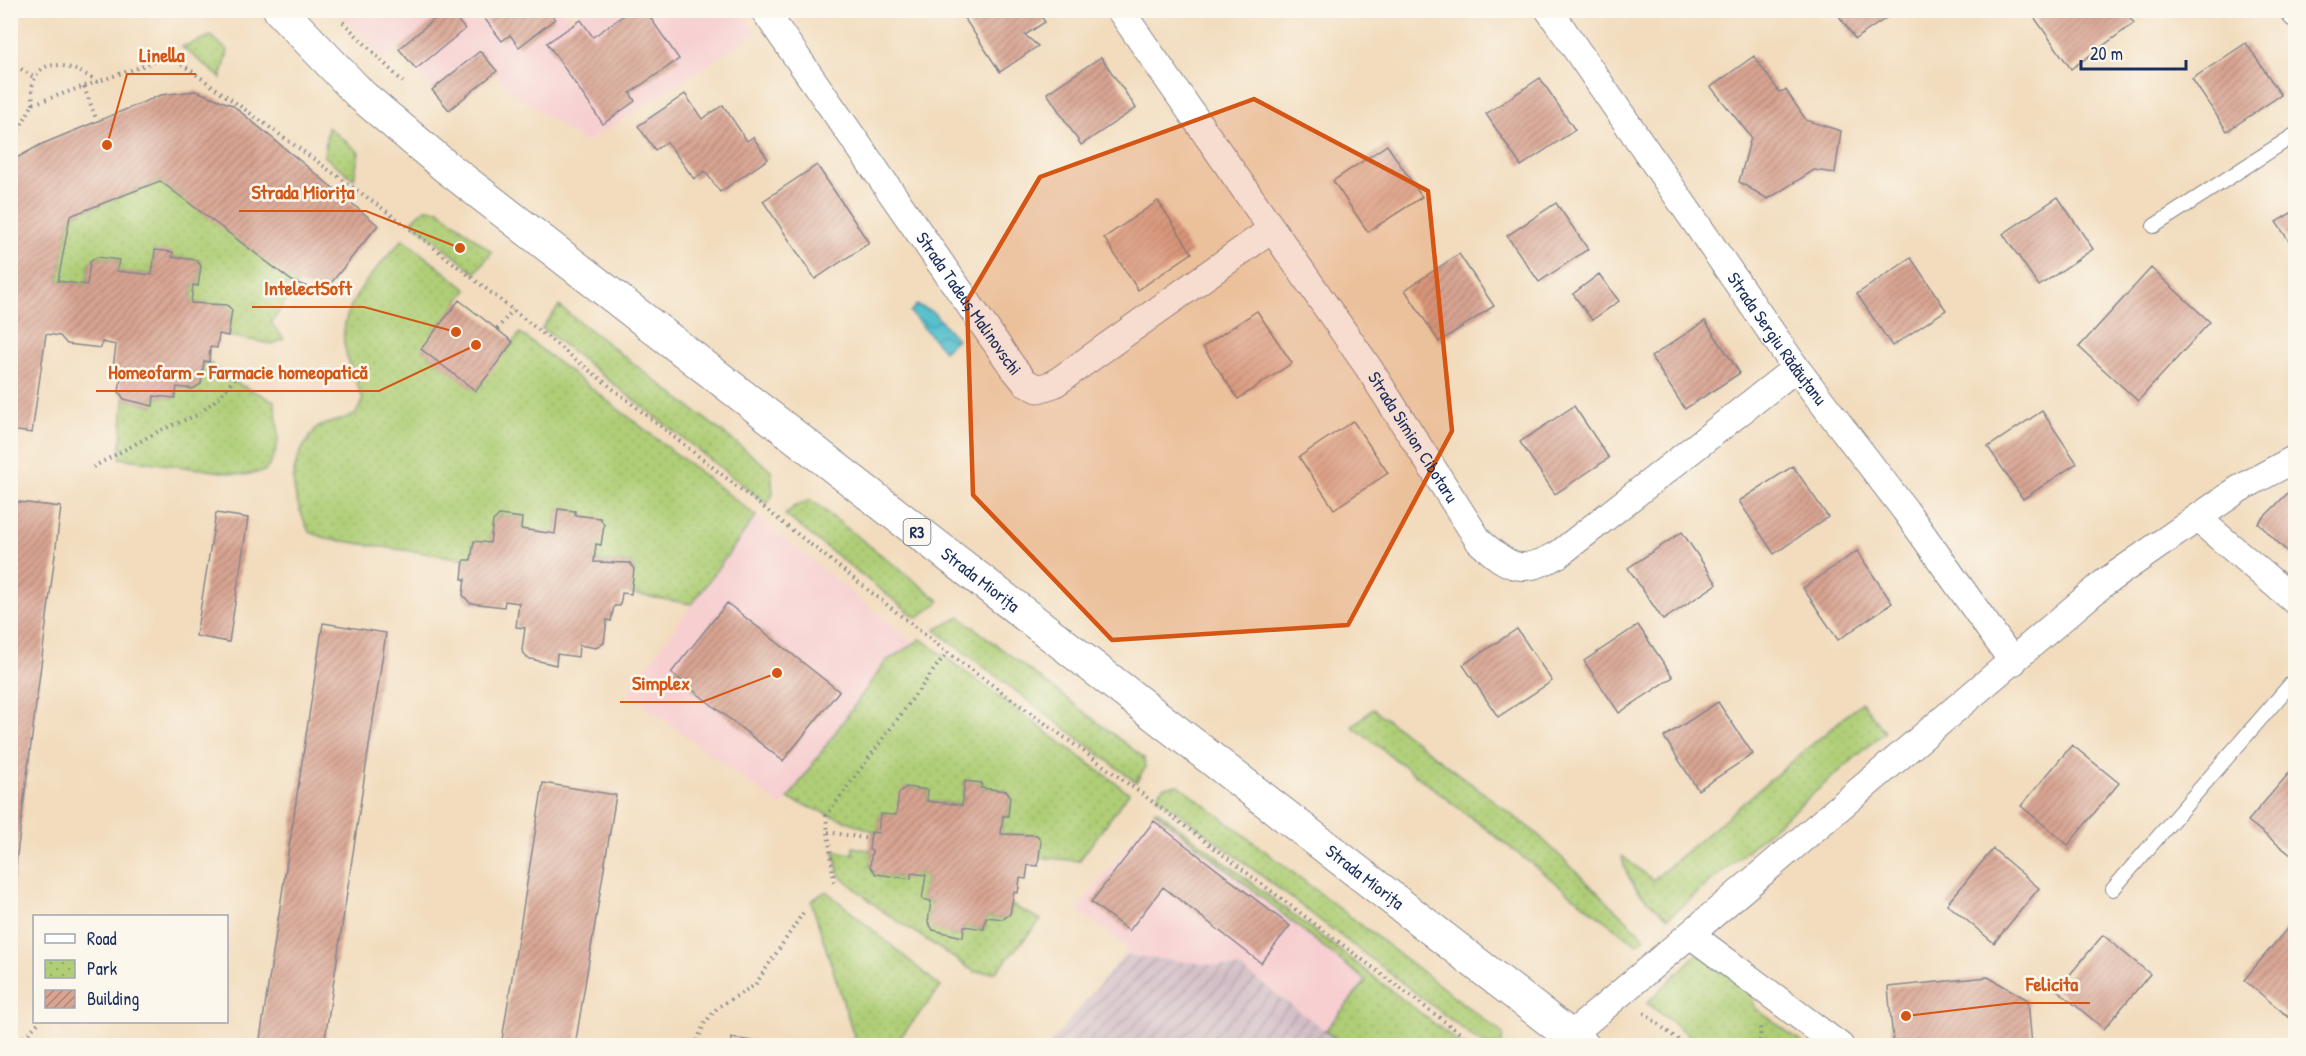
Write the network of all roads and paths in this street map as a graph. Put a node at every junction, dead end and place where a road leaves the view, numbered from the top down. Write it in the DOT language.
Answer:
graph roads {
  1 [pos="280,10"];
  2 [pos="764,10"];
  3 [pos="1120,10"];
  4 [pos="1549,10"];
  5 [pos="2293,10"];
  6 [pos="2295,14"];
  7 [pos="340,19"];
  8 [pos="21,69"];
  9 [pos="36,79"];
  10 [pos="98,82"];
  11 [pos="404,83"];
  12 [pos="84,87"];
  13 [pos="33,104"];
  14 [pos="98,121"];
  15 [pos="2295,134"];
  16 [pos="10,145"];
  17 [pos="2154,226"];
  18 [pos="1272,229"];
  19 [pos="513,310"];
  20 [pos="497,329"];
  21 [pos="244,367"];
  22 [pos="1796,368"];
  23 [pos="2295,458"];
  24 [pos="93,467"];
  25 [pos="2197,518"];
  26 [pos="2295,602"];
  27 [pos="947,652"];
  28 [pos="2013,662"];
  29 [pos="2295,678"];
  30 [pos="828,832"];
  31 [pos="870,839"];
  32 [pos="834,882"];
  33 [pos="2113,889"];
  34 [pos="805,910"];
  35 [pos="1690,935"];
  36 [pos="1619,994"];
  37 [pos="38,1023"];
  38 [pos="1576,1041"];
  39 [pos="16,1046"];
  40 [pos="695,1046"];
  41 [pos="1477,1046"];
  42 [pos="1686,1046"];
  43 [pos="1840,1046"];
  1 -- 38 [label="main road, Strada Miorița / R3"];
  2 -- 18 [label="street, Strada Tadeuș Malinovschi"];
  3 -- 18 [label="street, Strada Simion Cibotaru"];
  4 -- 22 [label="street, Strada Sergiu Rădăuțanu"];
  5 -- 6 [label="street"];
  7 -- 11 [label="path"];
  8 -- 9 [label="path"];
  9 -- 10 [label="path"];
  9 -- 13 [label="path"];
  10 -- 12 [label="path"];
  10 -- 19 [label="path"];
  12 -- 13 [label="path"];
  12 -- 14 [label="path"];
  13 -- 16 [label="path"];
  15 -- 17 [label="lane"];
  18 -- 22 [label="street, Strada Simion Cibotaru"];
  19 -- 20 [label="path"];
  19 -- 27 [label="path"];
  21 -- 24 [label="path"];
  22 -- 28 [label="street, Strada Sergiu Rădăuțanu"];
  23 -- 25 [label="street"];
  25 -- 26 [label="street"];
  25 -- 28 [label="street"];
  27 -- 30 [label="path"];
  27 -- 41 [label="path"];
  28 -- 35 [label="street"];
  29 -- 33 [label="lane"];
  30 -- 31 [label="path"];
  30 -- 32 [label="path"];
  34 -- 40 [label="path"];
  35 -- 36 [label="street"];
  35 -- 43 [label="street"];
  36 -- 38 [label="street"];
  36 -- 42 [label="path"];
  37 -- 39 [label="path"];
}
